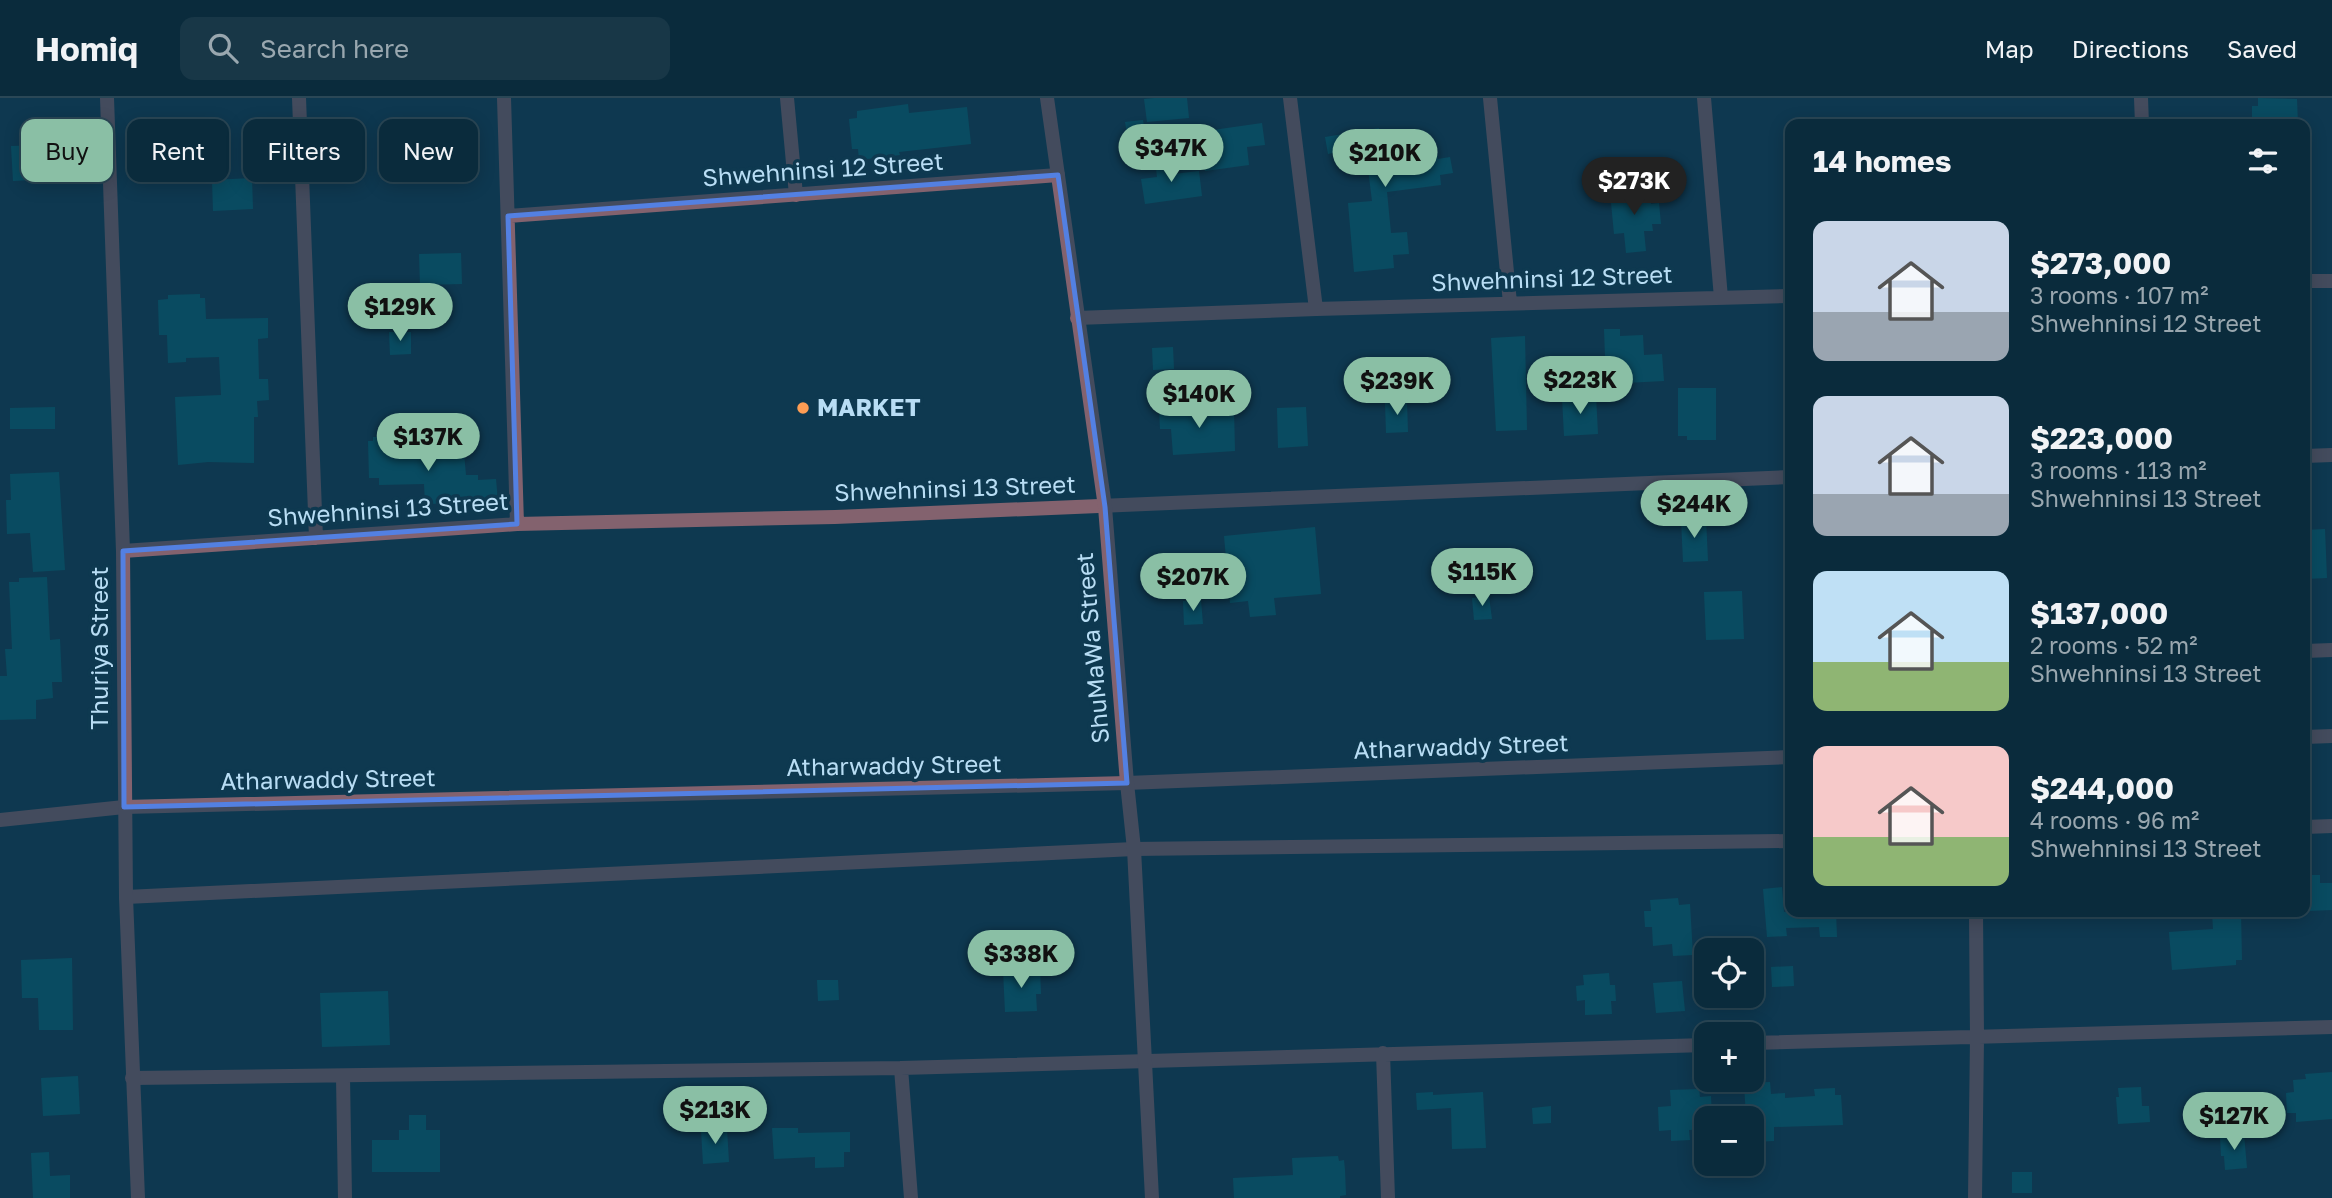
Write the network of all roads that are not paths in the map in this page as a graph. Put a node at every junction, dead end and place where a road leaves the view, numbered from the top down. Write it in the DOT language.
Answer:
graph roads {
  1 [pos="107,98"];
  2 [pos="299,98"];
  3 [pos="504,98"];
  4 [pos="787,98"];
  5 [pos="1047,98"];
  6 [pos="1290,98"];
  7 [pos="1490,98"];
  8 [pos="1704,98"];
  9 [pos="2141,98"];
  10 [pos="2142,119"];
  11 [pos="1058,175"];
  12 [pos="796,195"];
  13 [pos="508,216"];
  14 [pos="2310,281"];
  15 [pos="2332,281"];
  16 [pos="1785,296"];
  17 [pos="1721,298"];
  18 [pos="1510,303"];
  19 [pos="1316,309"];
  20 [pos="1077,318"];
  21 [pos="2332,455"];
  22 [pos="2310,456"];
  23 [pos="1785,477"];
  24 [pos="1105,506"];
  25 [pos="517,524"];
  26 [pos="316,538"];
  27 [pos="122,551"];
  28 [pos="2332,650"];
  29 [pos="2310,651"];
  30 [pos="2332,736"];
  31 [pos="2310,737"];
  32 [pos="1785,757"];
  33 [pos="1127,783"];
  34 [pos="124,807"];
  35 [pos="0,820"];
  36 [pos="2332,826"];
  37 [pos="2310,827"];
  38 [pos="1785,841"];
  39 [pos="1134,849"];
  40 [pos="126,897"];
  41 [pos="1976,917"];
  42 [pos="2332,1027"];
  43 [pos="1977,1038"];
  44 [pos="1764,1043"];
  45 [pos="1694,1045"];
  46 [pos="1382,1053"];
  47 [pos="1146,1059"];
  48 [pos="901,1068"];
  49 [pos="343,1077"];
  50 [pos="132,1078"];
  51 [pos="138,1198"];
  52 [pos="345,1198"];
  53 [pos="911,1198"];
  54 [pos="1152,1198"];
  55 [pos="1388,1198"];
  56 [pos="1975,1198"];
  1 -- 27 [label="street, Thuriya Street"];
  2 -- 26 [label="street"];
  3 -- 13 [label="street"];
  4 -- 12 [label="street"];
  5 -- 11 [label="street, ShuMaWa Street"];
  6 -- 19 [label="street"];
  7 -- 18 [label="street"];
  8 -- 17 [label="street"];
  9 -- 10 [label="street"];
  11 -- 12 [label="street, Shwehninsi 12 Street"];
  11 -- 20 [label="street, ShuMaWa Street"];
  12 -- 13 [label="street, Shwehninsi 12 Street"];
  13 -- 25 [label="street"];
  14 -- 15 [label="street"];
  16 -- 17 [label="street, Shwehninsi 12 Street"];
  17 -- 18 [label="street, Shwehninsi 12 Street"];
  18 -- 19 [label="street, Shwehninsi 12 Street"];
  19 -- 20 [label="street, Shwehninsi 12 Street"];
  20 -- 24 [label="street, ShuMaWa Street"];
  21 -- 22 [label="street"];
  23 -- 24 [label="street, Shwehninsi 13 Street"];
  24 -- 25 [label="street, Shwehninsi 13 Street"];
  24 -- 33 [label="street, ShuMaWa Street"];
  25 -- 26 [label="street, Shwehninsi 13 Street"];
  26 -- 27 [label="street, Shwehninsi 13 Street"];
  27 -- 34 [label="street, Thuriya Street"];
  28 -- 29 [label="street"];
  30 -- 31 [label="street"];
  32 -- 33 [label="street, Atharwaddy Street"];
  33 -- 34 [label="street, Atharwaddy Street"];
  33 -- 39 [label="street, ShuMaWa Street"];
  34 -- 35 [label="street, Atharwaddy Street"];
  34 -- 40 [label="street, Thuriya Street"];
  36 -- 37 [label="street"];
  38 -- 39 [label="street"];
  39 -- 40 [label="street"];
  39 -- 47 [label="street, ShuMaWa Street"];
  40 -- 50 [label="street, Thuriya Street"];
  41 -- 43 [label="street"];
  42 -- 43 [label="street"];
  43 -- 44 [label="street"];
  43 -- 56 [label="street"];
  45 -- 46 [label="street"];
  46 -- 47 [label="street"];
  46 -- 55 [label="street"];
  47 -- 48 [label="street"];
  47 -- 54 [label="street, ShuMaWa Street"];
  48 -- 49 [label="street"];
  48 -- 53 [label="street"];
  49 -- 50 [label="street"];
  49 -- 52 [label="street"];
  50 -- 51 [label="street, Thuriya Street"];
}
